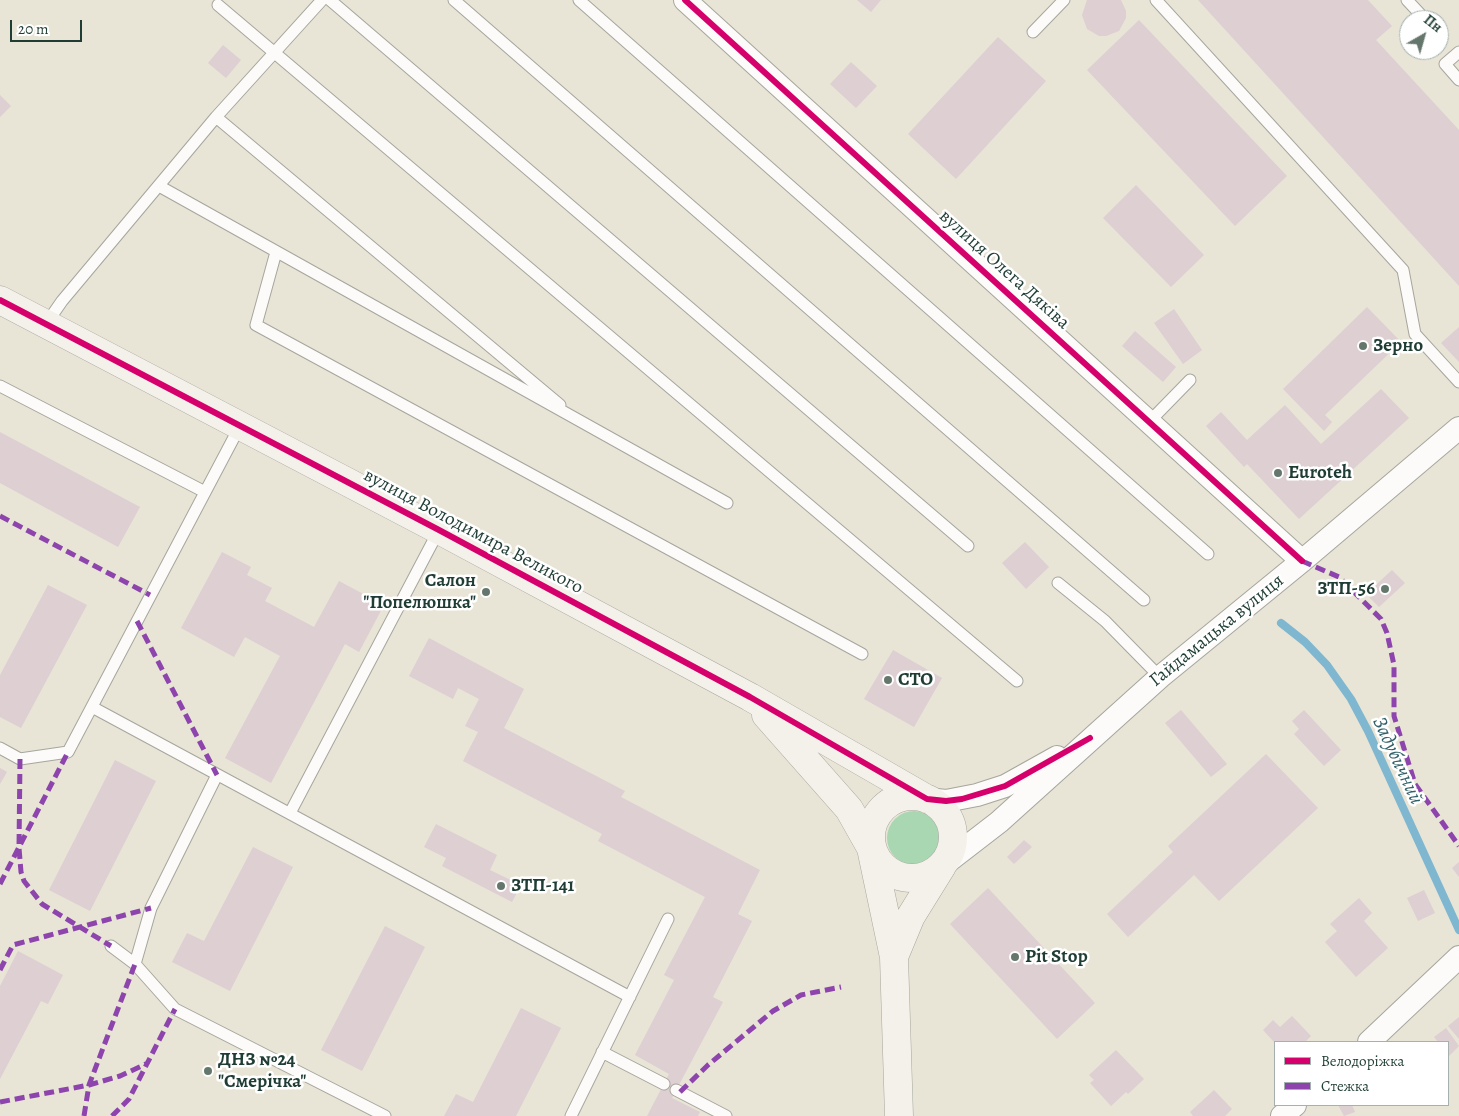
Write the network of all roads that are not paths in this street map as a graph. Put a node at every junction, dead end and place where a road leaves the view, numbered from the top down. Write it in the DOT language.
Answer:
graph roads {
  1 [pos="322,0"];
  2 [pos="330,0"];
  3 [pos="454,0"];
  4 [pos="579,0"];
  5 [pos="685,0"];
  6 [pos="1064,0"];
  7 [pos="1156,0"];
  8 [pos="1406,0"];
  9 [pos="218,5"];
  10 [pos="1416,10"];
  11 [pos="1033,32"];
  12 [pos="275,52"];
  13 [pos="1459,52"];
  14 [pos="1459,80"];
  15 [pos="216,118"];
  16 [pos="159,186"];
  17 [pos="276,252"];
  18 [pos="0,300"];
  19 [pos="46,324"];
  20 [pos="1190,380"];
  21 [pos="1459,382"];
  22 [pos="0,386"];
  23 [pos="581,422"];
  24 [pos="1149,422"];
  25 [pos="240,426"];
  26 [pos="1459,428"];
  27 [pos="205,492"];
  28 [pos="727,503"];
  29 [pos="439,530"];
  30 [pos="968,546"];
  31 [pos="1208,554"];
  32 [pos="1302,561"];
  33 [pos="1058,583"];
  34 [pos="1144,600"];
  35 [pos="862,654"];
  36 [pos="1160,677"];
  37 [pos="1017,681"];
  38 [pos="750,697"];
  39 [pos="92,707"];
  40 [pos="1090,738"];
  41 [pos="0,748"];
  42 [pos="218,775"];
  43 [pos="927,799"];
  44 [pos="290,814"];
  45 [pos="871,848"];
  46 [pos="942,866"];
  47 [pos="668,919"];
  48 [pos="112,946"];
  49 [pos="1459,956"];
  50 [pos="894,957"];
  51 [pos="135,964"];
  52 [pos="630,997"];
  53 [pos="1370,1041"];
  54 [pos="602,1052"];
  55 [pos="664,1084"];
  56 [pos="676,1090"];
  57 [pos="1294,1106"];
  58 [pos="385,1116"];
  59 [pos="571,1116"];
  60 [pos="726,1116"];
  61 [pos="899,1116"];
  62 [pos="1282,1116"];
  1 -- 12 [label="lane"];
  2 -- 30 [label="lane"];
  3 -- 34 [label="lane"];
  4 -- 31 [label="lane"];
  5 -- 24 [label="street, вулиця Олега Дяківа"];
  6 -- 11 [label="lane"];
  7 -- 21 [label="lane"];
  8 -- 10 [label="lane"];
  9 -- 12 [label="lane"];
  12 -- 15 [label="lane"];
  12 -- 37 [label="lane"];
  13 -- 14 [label="lane"];
  15 -- 16 [label="lane"];
  15 -- 23 [label="lane"];
  16 -- 17 [label="lane"];
  16 -- 19 [label="lane"];
  17 -- 23 [label="lane"];
  17 -- 35 [label="lane"];
  18 -- 19 [label="street, вулиця Володимира Великого"];
  19 -- 25 [label="street, вулиця Володимира Великого"];
  20 -- 24 [label="lane"];
  22 -- 27 [label="lane"];
  23 -- 28 [label="lane"];
  24 -- 32 [label="street, вулиця Олега Дяківа"];
  25 -- 27 [label="lane"];
  25 -- 29 [label="street, вулиця Володимира Великого"];
  26 -- 32 [label="street, Гайдамацька вулиця"];
  27 -- 39 [label="lane"];
  29 -- 38 [label="street, вулиця Володимира Великого"];
  29 -- 44 [label="lane"];
  32 -- 36 [label="street, Гайдамацька вулиця"];
  33 -- 36 [label="lane"];
  36 -- 40 [label="street, Гайдамацька вулиця"];
  38 -- 43 [label="street, вулиця Володимира Великого"];
  38 -- 45 [label="street, вулиця Володимира Великого"];
  39 -- 41 [label="lane"];
  39 -- 42 [label="lane"];
  40 -- 43 [label="street, Гайдамацька вулиця"];
  40 -- 46 [label="street, Гайдамацька вулиця"];
  42 -- 44 [label="lane"];
  42 -- 51 [label="lane"];
  43 -- 45 [label="street"];
  43 -- 46 [label="street"];
  44 -- 52 [label="lane"];
  45 -- 46 [label="street"];
  45 -- 50 [label="street, вулиця Володимира Великого"];
  46 -- 50 [label="street, вулиця Володимира Великого"];
  47 -- 52 [label="lane"];
  48 -- 51 [label="lane"];
  49 -- 53 [label="street"];
  50 -- 61 [label="street, вулиця Володимира Великого"];
  51 -- 58 [label="lane"];
  52 -- 54 [label="lane"];
  54 -- 55 [label="lane"];
  54 -- 59 [label="lane"];
  56 -- 60 [label="lane"];
  57 -- 62 [label="street"];
}
